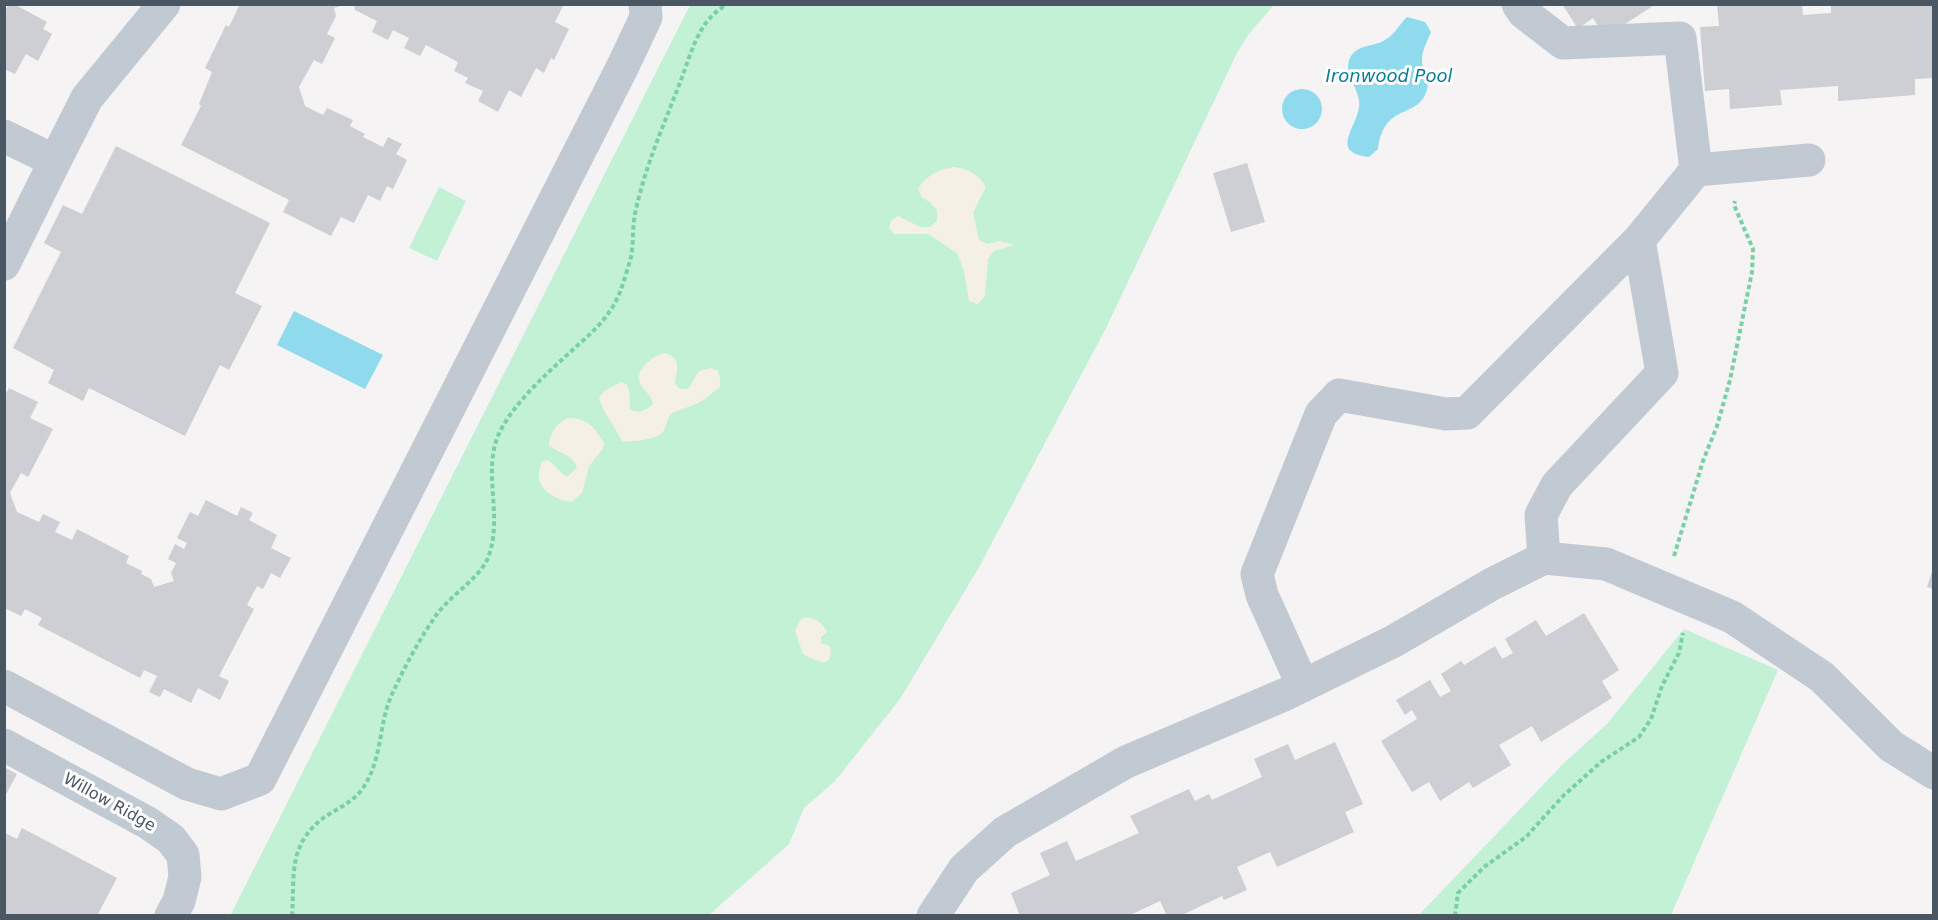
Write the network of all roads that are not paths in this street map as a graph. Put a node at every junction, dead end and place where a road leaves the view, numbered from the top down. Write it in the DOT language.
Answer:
graph roads {
  1 [pos="164,4"];
  2 [pos="645,4"];
  3 [pos="1518,4"];
  4 [pos="4,136"];
  5 [pos="1809,160"];
  6 [pos="55,161"];
  7 [pos="1696,170"];
  8 [pos="1639,240"];
  9 [pos="4,264"];
  10 [pos="1544,558"];
  11 [pos="4,686"];
  12 [pos="1303,686"];
  13 [pos="4,745"];
  14 [pos="1934,772"];
  15 [pos="171,915"];
  16 [pos="933,915"];
  1 -- 6 [label="street"];
  2 -- 11 [label="street"];
  3 -- 7 [label="street"];
  4 -- 6 [label="street"];
  5 -- 7 [label="street"];
  6 -- 9 [label="street"];
  7 -- 8 [label="street"];
  8 -- 10 [label="street"];
  8 -- 12 [label="street"];
  10 -- 12 [label="street"];
  10 -- 14 [label="street"];
  12 -- 16 [label="street"];
  13 -- 15 [label="street, Willow Ridge"];
}
